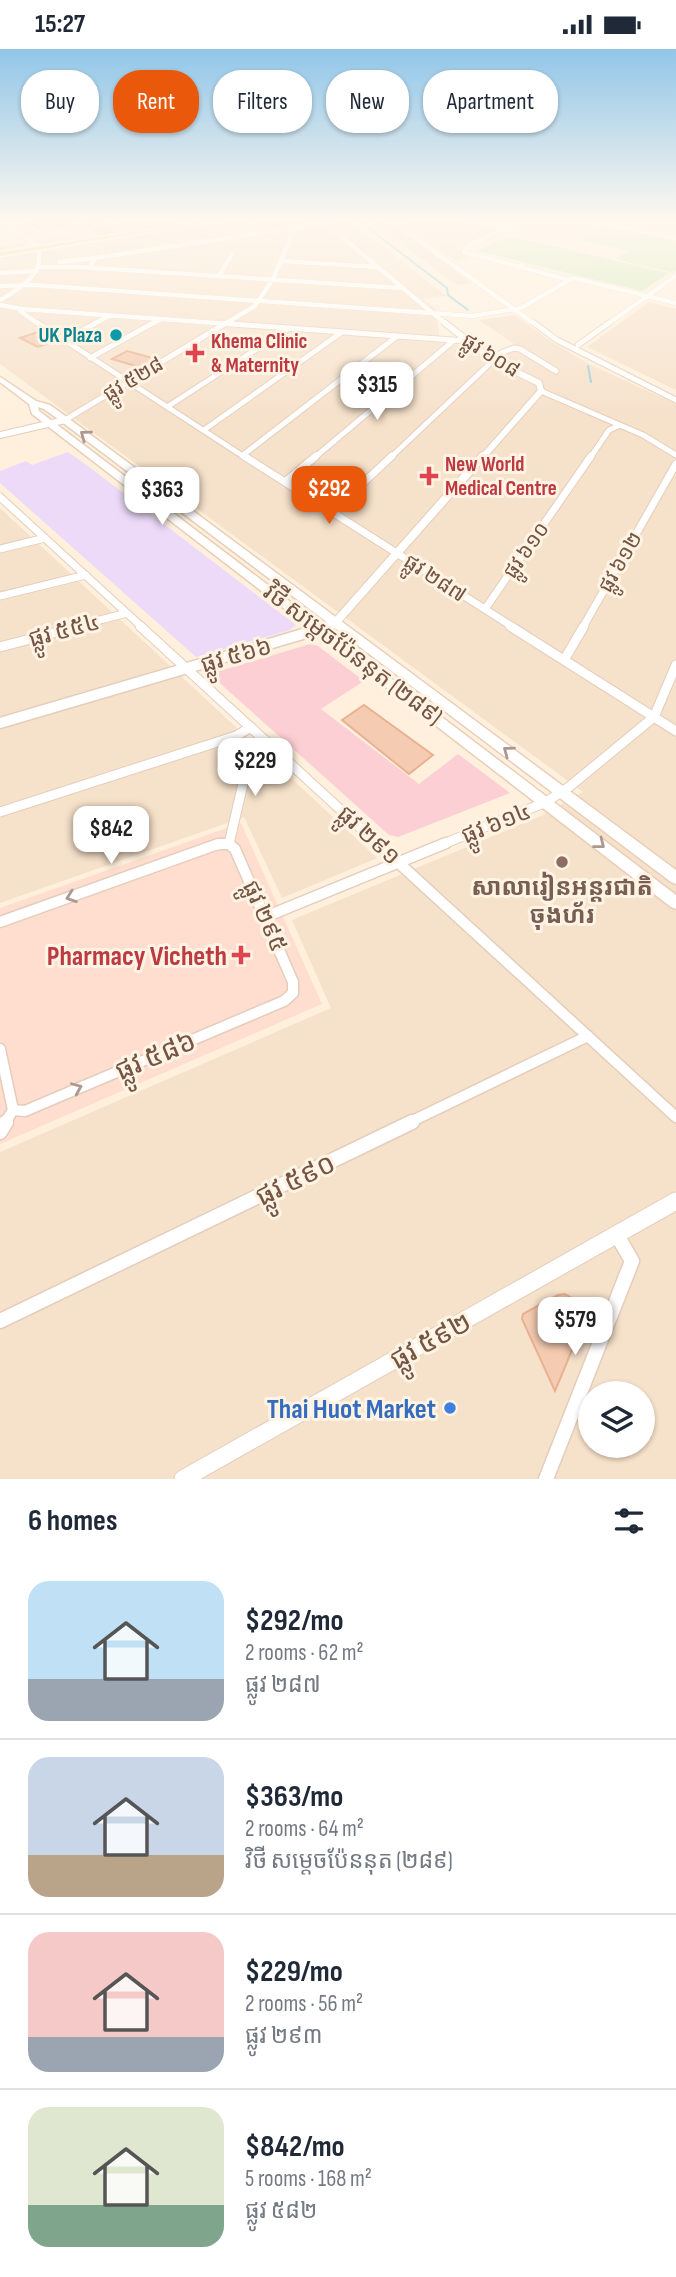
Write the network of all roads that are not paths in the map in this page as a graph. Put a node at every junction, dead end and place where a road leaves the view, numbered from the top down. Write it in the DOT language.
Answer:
graph roads {
  1 [pos="20,288"];
  2 [pos="64,288"];
  3 [pos="267,288"];
  4 [pos="397,288"];
  5 [pos="401,288"];
  6 [pos="484,288"];
  7 [pos="555,288"];
  8 [pos="607,288"];
  9 [pos="659,288"];
  10 [pos="645,297"];
  11 [pos="259,301"];
  12 [pos="0,303"];
  13 [pos="676,305"];
  14 [pos="22,309"];
  15 [pos="515,310"];
  16 [pos="434,314"];
  17 [pos="111,316"];
  18 [pos="161,319"];
  19 [pos="226,324"];
  20 [pos="289,328"];
  21 [pos="342,332"];
  22 [pos="396,337"];
  23 [pos="63,341"];
  24 [pos="466,341"];
  25 [pos="452,342"];
  26 [pos="578,345"];
  27 [pos="90,358"];
  28 [pos="492,360"];
  29 [pos="556,371"];
  30 [pos="0,379"];
  31 [pos="127,381"];
  32 [pos="541,391"];
  33 [pos="676,400"];
  34 [pos="33,403"];
  35 [pos="167,407"];
  36 [pos="65,420"];
  37 [pos="52,424"];
  38 [pos="618,426"];
  39 [pos="204,430"];
  40 [pos="0,435"];
  41 [pos="676,455"];
  42 [pos="243,456"];
  43 [pos="676,464"];
  44 [pos="285,482"];
  45 [pos="0,496"];
  46 [pos="5,507"];
  47 [pos="331,512"];
  48 [pos="46,538"];
  49 [pos="0,549"];
  50 [pos="397,553"];
  51 [pos="258,563"];
  52 [pos="244,571"];
  53 [pos="86,575"];
  54 [pos="0,596"];
  55 [pos="485,609"];
  56 [pos="127,613"];
  57 [pos="336,622"];
  58 [pos="322,630"];
  59 [pos="0,647"];
  60 [pos="564,660"];
  61 [pos="676,665"];
  62 [pos="188,669"];
  63 [pos="449,706"];
  64 [pos="434,716"];
  65 [pos="654,717"];
  66 [pos="0,723"];
  67 [pos="251,727"];
  68 [pos="676,731"];
  69 [pos="236,736"];
  70 [pos="265,740"];
  71 [pos="251,749"];
  72 [pos="563,792"];
  73 [pos="546,802"];
  74 [pos="0,812"];
  75 [pos="229,844"];
  76 [pos="399,863"];
  77 [pos="676,879"];
  78 [pos="676,903"];
  79 [pos="265,917"];
  80 [pos="0,922"];
  81 [pos="293,993"];
  82 [pos="588,1036"];
  83 [pos="0,1049"];
  84 [pos="13,1110"];
  85 [pos="676,1117"];
  86 [pos="0,1132"];
  87 [pos="676,1201"];
  88 [pos="617,1235"];
  89 [pos="0,1321"];
  90 [pos="183,1479"];
  91 [pos="546,1479"];
  1 -- 12 [label="street"];
  2 -- 11 [label="street"];
  3 -- 11 [label="street, ផ្លូវ ៥២៨"];
  4 -- 5 [label="street"];
  5 -- 16 [label="street, ផ្លូវ ៦០៨"];
  6 -- 15 [label="street"];
  7 -- 15 [label="street"];
  8 -- 10 [label="street"];
  9 -- 10 [label="street"];
  10 -- 13 [label="street"];
  10 -- 26 [label="street"];
  11 -- 16 [label="street"];
  11 -- 19 [label="street, ផ្លូវ ៥២៨"];
  12 -- 14 [label="street"];
  14 -- 17 [label="street"];
  14 -- 23 [label="street, ផ្លូវ ២៨៧"];
  15 -- 16 [label="street"];
  15 -- 33 [label="street"];
  16 -- 24 [label="street, ផ្លូវ ៦០៨"];
  17 -- 18 [label="street"];
  17 -- 23 [label="street"];
  18 -- 19 [label="street"];
  18 -- 27 [label="street"];
  19 -- 20 [label="street"];
  19 -- 31 [label="street, ផ្លូវ ៥២៨"];
  20 -- 21 [label="street"];
  20 -- 35 [label="street"];
  21 -- 22 [label="street"];
  21 -- 39 [label="street"];
  22 -- 25 [label="street"];
  22 -- 42 [label="street"];
  23 -- 27 [label="street, ផ្លូវ ២៨៧"];
  24 -- 25 [label="street"];
  24 -- 28 [label="street, ផ្លូវ ៦០៨"];
  25 -- 44 [label="street"];
  27 -- 31 [label="street, ផ្លូវ ២៨៧"];
  28 -- 29 [label="street"];
  28 -- 32 [label="street, ផ្លូវ ៦០៨"];
  28 -- 47 [label="street"];
  30 -- 34 [label="main road, វិថី សម្តេចប៉ែននុត (២៨៩)"];
  31 -- 35 [label="street, ផ្លូវ ២៨៧"];
  31 -- 36 [label="street, ផ្លូវ ៥២៨"];
  32 -- 38 [label="street, ផ្លូវ ៦០៨"];
  32 -- 50 [label="street, ផ្លូវ ៥៦៦"];
  34 -- 36 [label="main road, វិថី សម្តេចប៉ែននុត (២៨៩)"];
  34 -- 37 [label="main road, វិថី សម្តេចប៉ែននុត (២៨៩)"];
  35 -- 39 [label="street, ផ្លូវ ២៨៧"];
  36 -- 37 [label="street, ផ្លូវ ៥២៨"];
  51 -- 36 [label="main road, វិថី សម្តេចប៉ែននុត (២៨៩), one-way"];
  37 -- 40 [label="street, ផ្លូវ ៥២៨"];
  37 -- 52 [label="main road, វិថី សម្តេចប៉ែននុត (២៨៩)"];
  38 -- 41 [label="street, ផ្លូវ ៦០៨"];
  38 -- 55 [label="street, ផ្លូវ ៦១០"];
  39 -- 42 [label="street, ផ្លូវ ២៨៧"];
  42 -- 44 [label="street, ផ្លូវ ២៨៧"];
  43 -- 60 [label="street, ផ្លូវ ៦១២"];
  44 -- 47 [label="street, ផ្លូវ ២៨៧"];
  45 -- 46 [label="street, ផ្លូវ ២៩១"];
  46 -- 48 [label="street, ផ្លូវ ២៩១"];
  47 -- 50 [label="street, ផ្លូវ ២៨៧"];
  48 -- 49 [label="street"];
  48 -- 53 [label="street, ផ្លូវ ២៩១"];
  50 -- 55 [label="street, ផ្លូវ ២៨៧"];
  50 -- 57 [label="street, ផ្លូវ ៥៦៦"];
  51 -- 52 [label="main road"];
  51 -- 57 [label="main road, វិថី សម្តេចប៉ែននុត (២៨៩)"];
  52 -- 58 [label="main road, វិថី សម្តេចប៉ែននុត (២៨៩)"];
  53 -- 54 [label="street"];
  53 -- 56 [label="street, ផ្លូវ ២៩១"];
  55 -- 60 [label="street, ផ្លូវ ២៨៧"];
  56 -- 59 [label="street, ផ្លូវ ៥៥៤"];
  56 -- 62 [label="street, ផ្លូវ ២៩១"];
  57 -- 58 [label="street, ផ្លូវ ៥៦៦"];
  57 -- 63 [label="main road, វិថី សម្តេចប៉ែននុត (២៨៩)"];
  58 -- 62 [label="street, ផ្លូវ ៥៦៦"];
  58 -- 64 [label="main road, វិថី សម្តេចប៉ែននុត (២៨៩)"];
  60 -- 65 [label="street, ផ្លូវ ២៨៧"];
  61 -- 65 [label="street, ផ្លូវ ៦១៤"];
  62 -- 66 [label="street, ផ្លូវ ៥៦៦"];
  62 -- 67 [label="street, ផ្លូវ ២៩១"];
  63 -- 64 [label="main road"];
  72 -- 63 [label="main road, វិថី សម្តេចប៉ែននុត (២៨៩), one-way"];
  64 -- 73 [label="main road, វិថី សម្តេចប៉ែននុត (២៨៩)"];
  65 -- 68 [label="street, ផ្លូវ ២៨៧"];
  65 -- 72 [label="street, ផ្លូវ ៦១៤"];
  67 -- 69 [label="street"];
  67 -- 70 [label="street, ផ្លូវ ២៩១"];
  69 -- 71 [label="street"];
  69 -- 74 [label="street"];
  70 -- 71 [label="street"];
  70 -- 76 [label="street, ផ្លូវ ២៩១"];
  71 -- 75 [label="street"];
  72 -- 73 [label="street, ផ្លូវ ៦១៤"];
  72 -- 77 [label="main road, វិថី សម្តេចប៉ែននុត (២៨៩)"];
  73 -- 76 [label="street, ផ្លូវ ៦១៤"];
  73 -- 78 [label="main road, វិថី សម្តេចប៉ែននុត (២៨៩), one-way"];
  75 -- 79 [label="street, ផ្លូវ ២៩៥"];
  75 -- 80 [label="street, one-way"];
  76 -- 79 [label="street, ផ្លូវ ៦១៤"];
  76 -- 82 [label="street, ផ្លូវ ២៩១"];
  79 -- 81 [label="street, ផ្លូវ ២៩៥"];
  84 -- 81 [label="street, ផ្លូវ ៥៨៦, one-way"];
  82 -- 85 [label="street, ផ្លូវ ២៩១"];
  82 -- 89 [label="street, ផ្លូវ ៥៩០"];
  83 -- 84 [label="street"];
  84 -- 86 [label="street"];
  87 -- 88 [label="street, ផ្លូវ ៥៩២"];
  88 -- 90 [label="street, ផ្លូវ ៥៩២"];
  88 -- 91 [label="street"];
}
